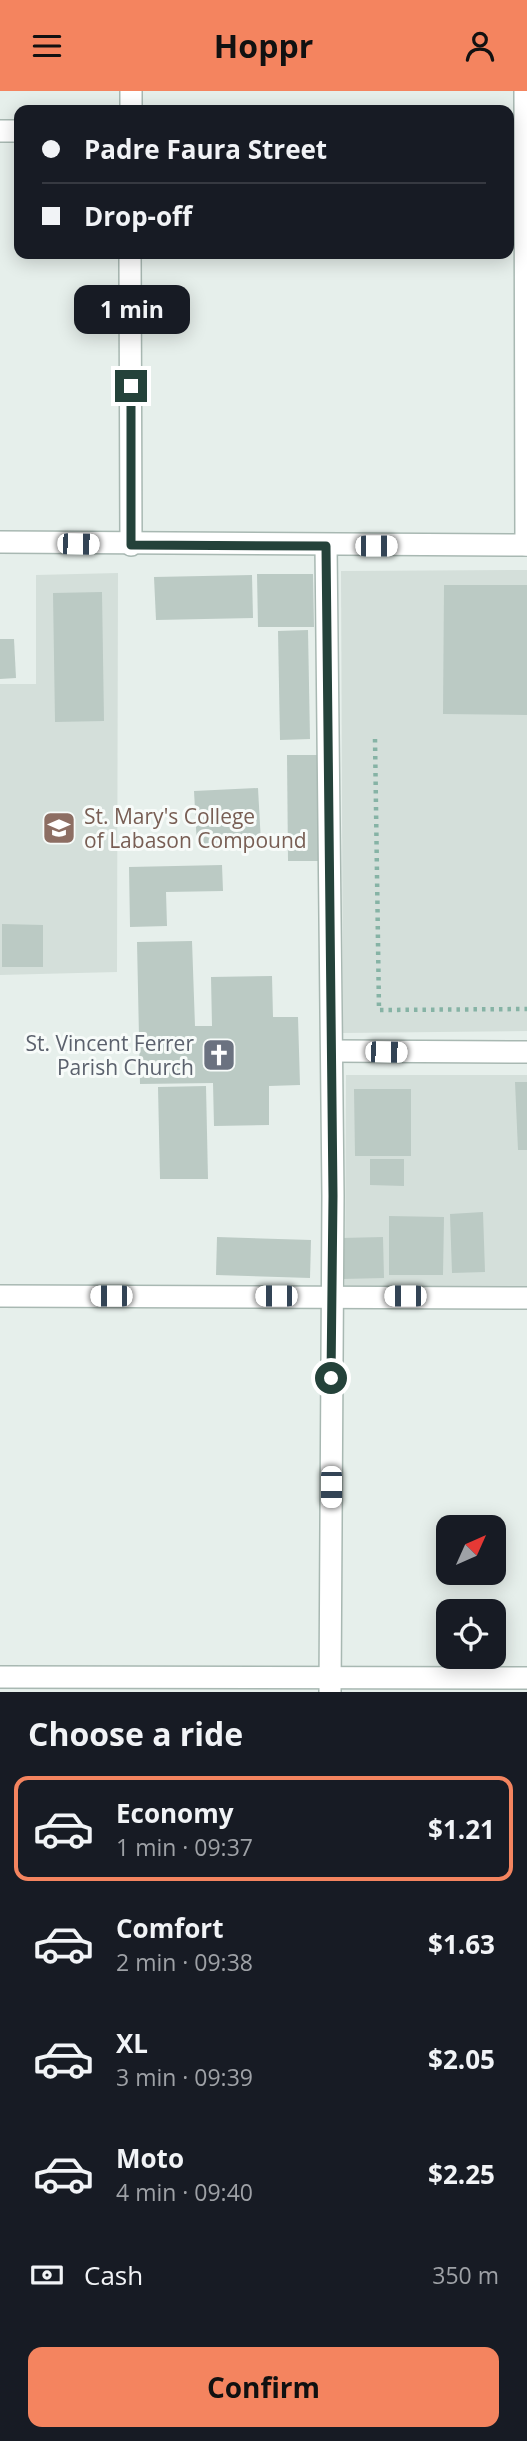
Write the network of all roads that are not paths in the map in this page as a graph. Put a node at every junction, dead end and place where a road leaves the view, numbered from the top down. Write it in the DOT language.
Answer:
graph roads {
  1 [pos="525,91"];
  2 [pos="527,139"];
  3 [pos="130,259"];
  4 [pos="0,543"];
  5 [pos="131,545"];
  6 [pos="526,545"];
  7 [pos="326,546"];
  8 [pos="332,1051"];
  9 [pos="527,1052"];
  10 [pos="332,1296"];
  11 [pos="0,1297"];
  12 [pos="527,1298"];
  13 [pos="0,1677"];
  14 [pos="527,1678"];
  15 [pos="330,1686"];
  1 -- 2 [label="street"];
  2 -- 6 [label="street"];
  3 -- 5 [label="street"];
  4 -- 5 [label="street"];
  5 -- 7 [label="street"];
  6 -- 7 [label="street"];
  7 -- 8 [label="street"];
  8 -- 9 [label="street"];
  8 -- 10 [label="street"];
  10 -- 11 [label="street"];
  10 -- 12 [label="street"];
  10 -- 15 [label="street"];
  13 -- 15 [label="street"];
  14 -- 15 [label="street"];
}
